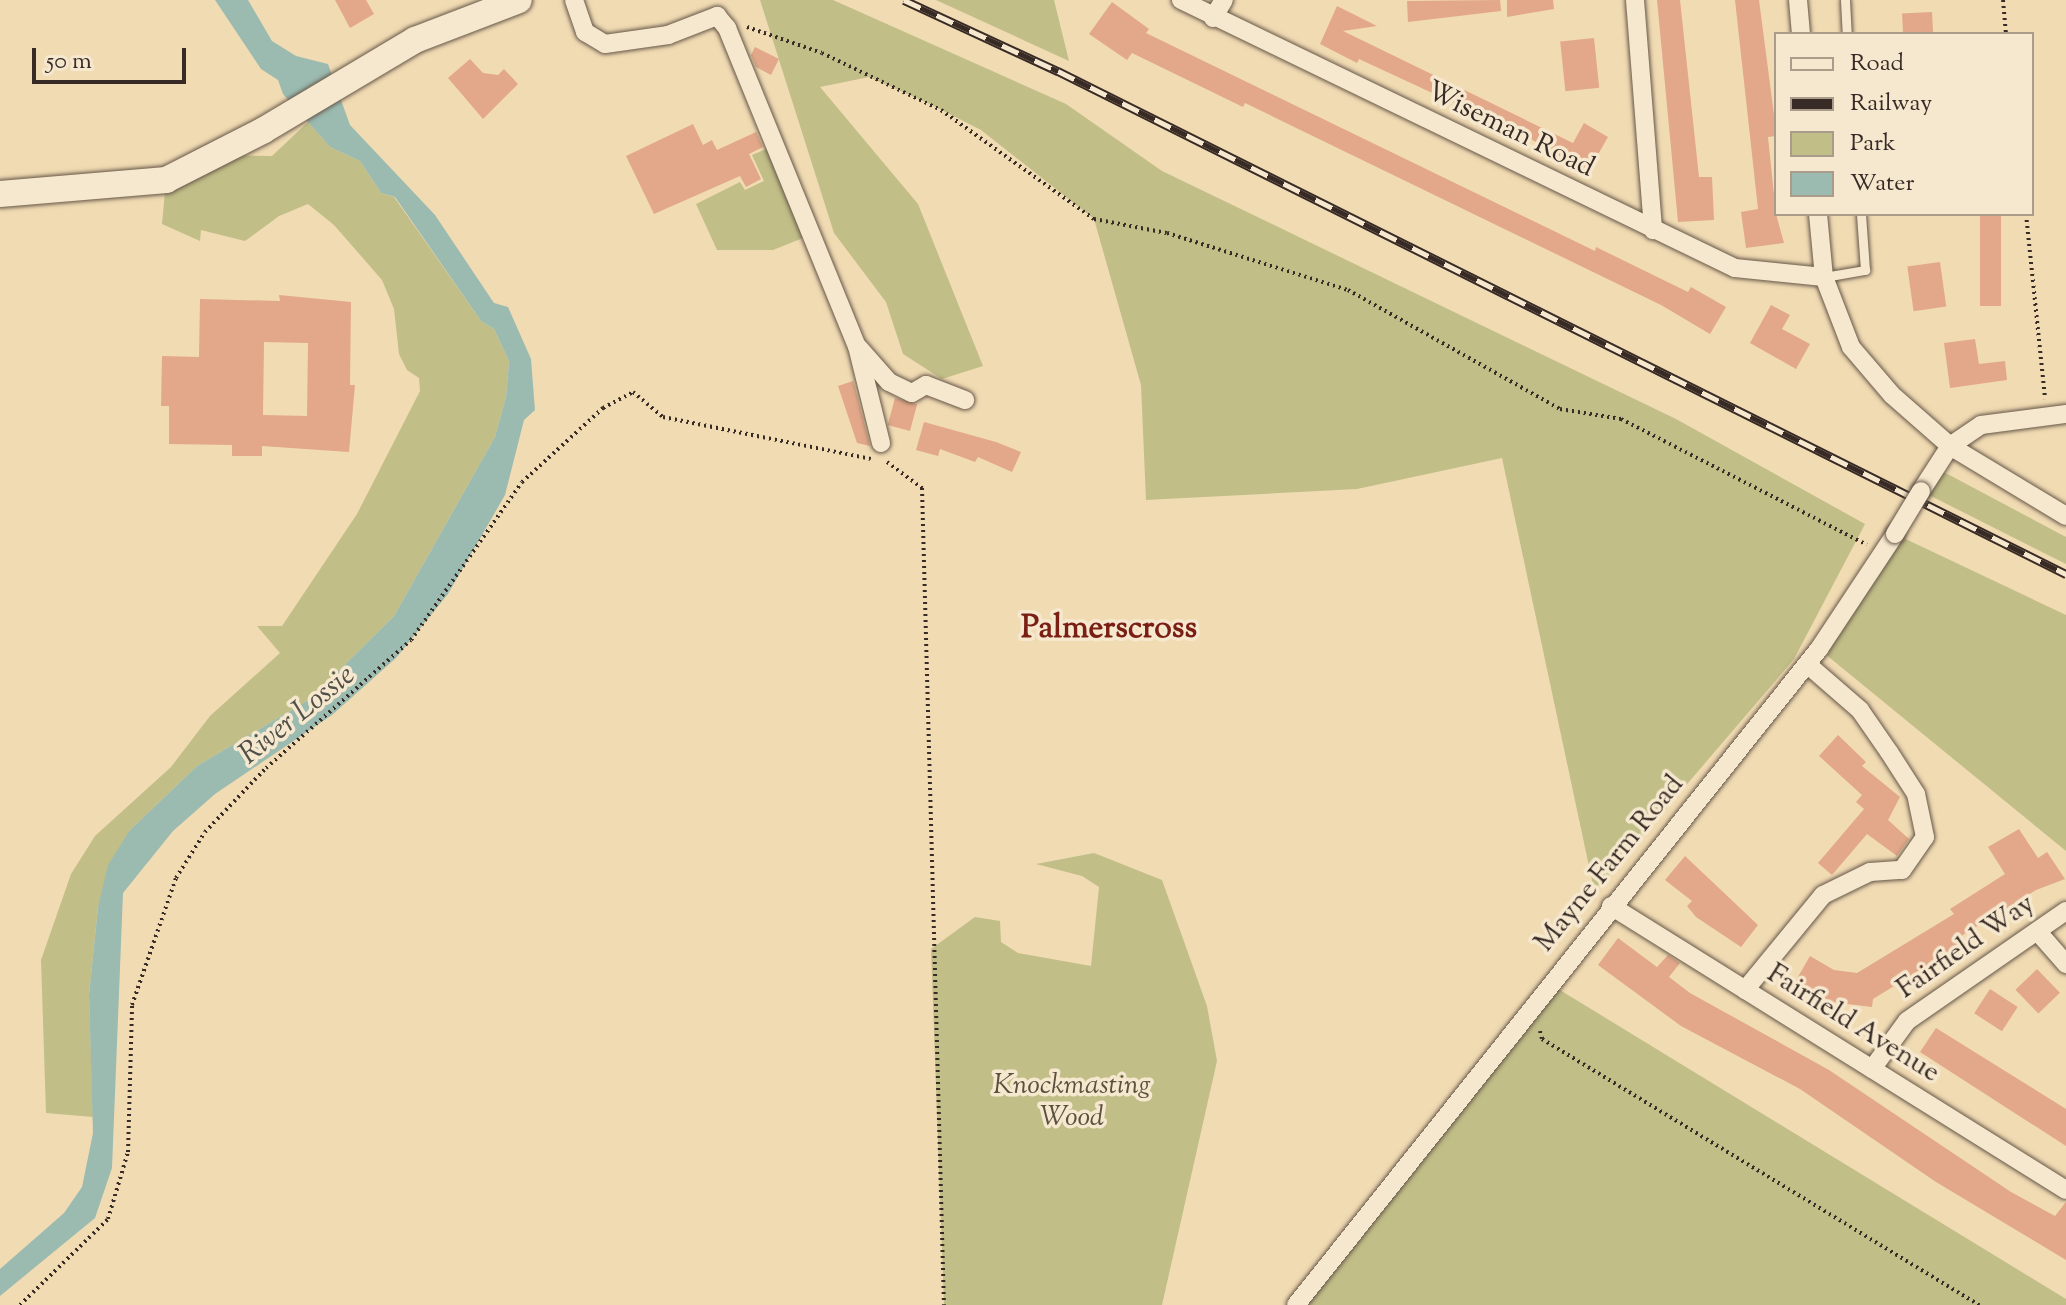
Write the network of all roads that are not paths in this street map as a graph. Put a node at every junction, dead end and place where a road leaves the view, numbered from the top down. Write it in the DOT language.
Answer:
graph roads {
  1 [pos="519,0"];
  2 [pos="574,0"];
  3 [pos="1181,0"];
  4 [pos="1224,0"];
  5 [pos="1635,0"];
  6 [pos="1798,0"];
  7 [pos="1845,0"];
  8 [pos="1213,18"];
  9 [pos="1801,32"];
  10 [pos="1847,32"];
  11 [pos="0,194"];
  12 [pos="1818,216"];
  13 [pos="1861,216"];
  14 [pos="1653,230"];
  15 [pos="1824,277"];
  16 [pos="857,346"];
  17 [pos="965,400"];
  18 [pos="2066,414"];
  19 [pos="881,443"];
  20 [pos="1950,446"];
  21 [pos="2066,516"];
  22 [pos="1807,664"];
  23 [pos="1611,906"];
  24 [pos="2066,911"];
  25 [pos="2038,932"];
  26 [pos="2066,964"];
  27 [pos="1745,990"];
  28 [pos="1872,1069"];
  29 [pos="2066,1190"];
  30 [pos="1296,1305"];
  1 -- 11 [label="main road"];
  2 -- 16 [label="street"];
  3 -- 8 [label="street, Wiseman Road"];
  4 -- 8 [label="street"];
  5 -- 14 [label="street"];
  6 -- 9 [label="street"];
  7 -- 10 [label="lane"];
  8 -- 14 [label="street, Wiseman Road"];
  12 -- 15 [label="street"];
  13 -- 15 [label="lane"];
  14 -- 15 [label="street, Wiseman Road"];
  15 -- 20 [label="street"];
  16 -- 17 [label="street"];
  16 -- 19 [label="street"];
  18 -- 20 [label="street"];
  20 -- 21 [label="street"];
  20 -- 22 [label="street, Mayne Farm Road, bridge"];
  22 -- 23 [label="street, Mayne Farm Road"];
  22 -- 27 [label="street"];
  23 -- 27 [label="street, Fairfield Avenue"];
  23 -- 30 [label="street, Mayne Farm Road"];
  24 -- 25 [label="street, Fairfield Way"];
  25 -- 26 [label="street"];
  25 -- 28 [label="street, Fairfield Way"];
  27 -- 28 [label="street, Fairfield Avenue"];
  28 -- 29 [label="street, Fairfield Avenue"];
}
